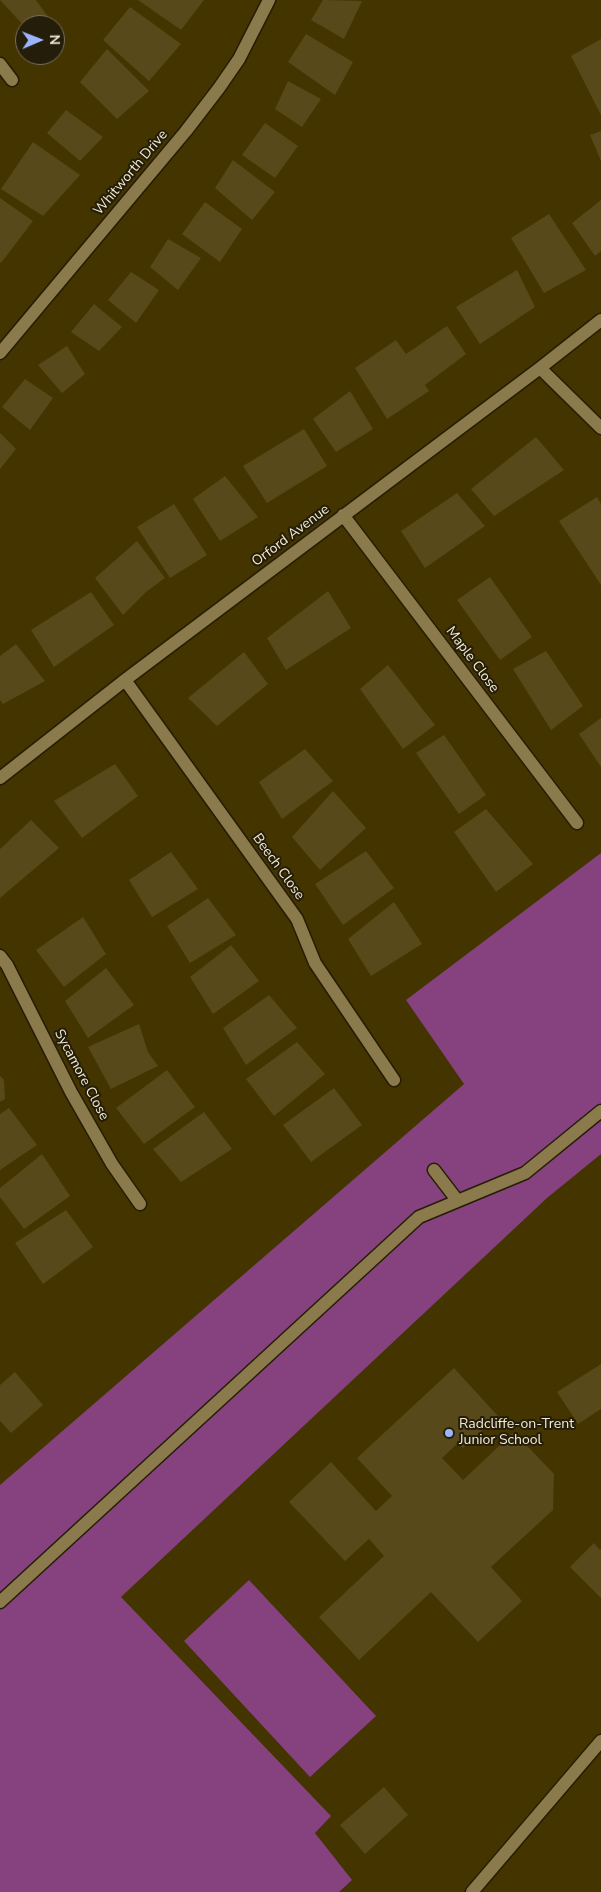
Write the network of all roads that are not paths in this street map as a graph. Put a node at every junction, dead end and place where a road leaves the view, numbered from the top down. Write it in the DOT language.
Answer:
graph roads {
  1 [pos="269,0"];
  2 [pos="0,64"];
  3 [pos="12,80"];
  4 [pos="601,320"];
  5 [pos="0,353"];
  6 [pos="540,368"];
  7 [pos="601,428"];
  8 [pos="343,515"];
  9 [pos="125,680"];
  10 [pos="0,778"];
  11 [pos="577,823"];
  12 [pos="0,956"];
  13 [pos="394,1080"];
  14 [pos="601,1111"];
  15 [pos="434,1170"];
  16 [pos="457,1200"];
  17 [pos="140,1204"];
  18 [pos="0,1602"];
  19 [pos="601,1741"];
  20 [pos="472,1892"];
  1 -- 5 [label="street, Whitworth Drive"];
  2 -- 3 [label="street"];
  4 -- 6 [label="street, Orford Avenue"];
  6 -- 7 [label="street"];
  6 -- 8 [label="street, Orford Avenue"];
  8 -- 9 [label="street, Orford Avenue"];
  8 -- 11 [label="street, Maple Close"];
  9 -- 10 [label="street, Orford Avenue"];
  9 -- 13 [label="street, Beech Close"];
  12 -- 17 [label="street, Sycamore Close"];
  14 -- 16 [label="street"];
  15 -- 16 [label="street"];
  16 -- 18 [label="street"];
  19 -- 20 [label="street"];
}
